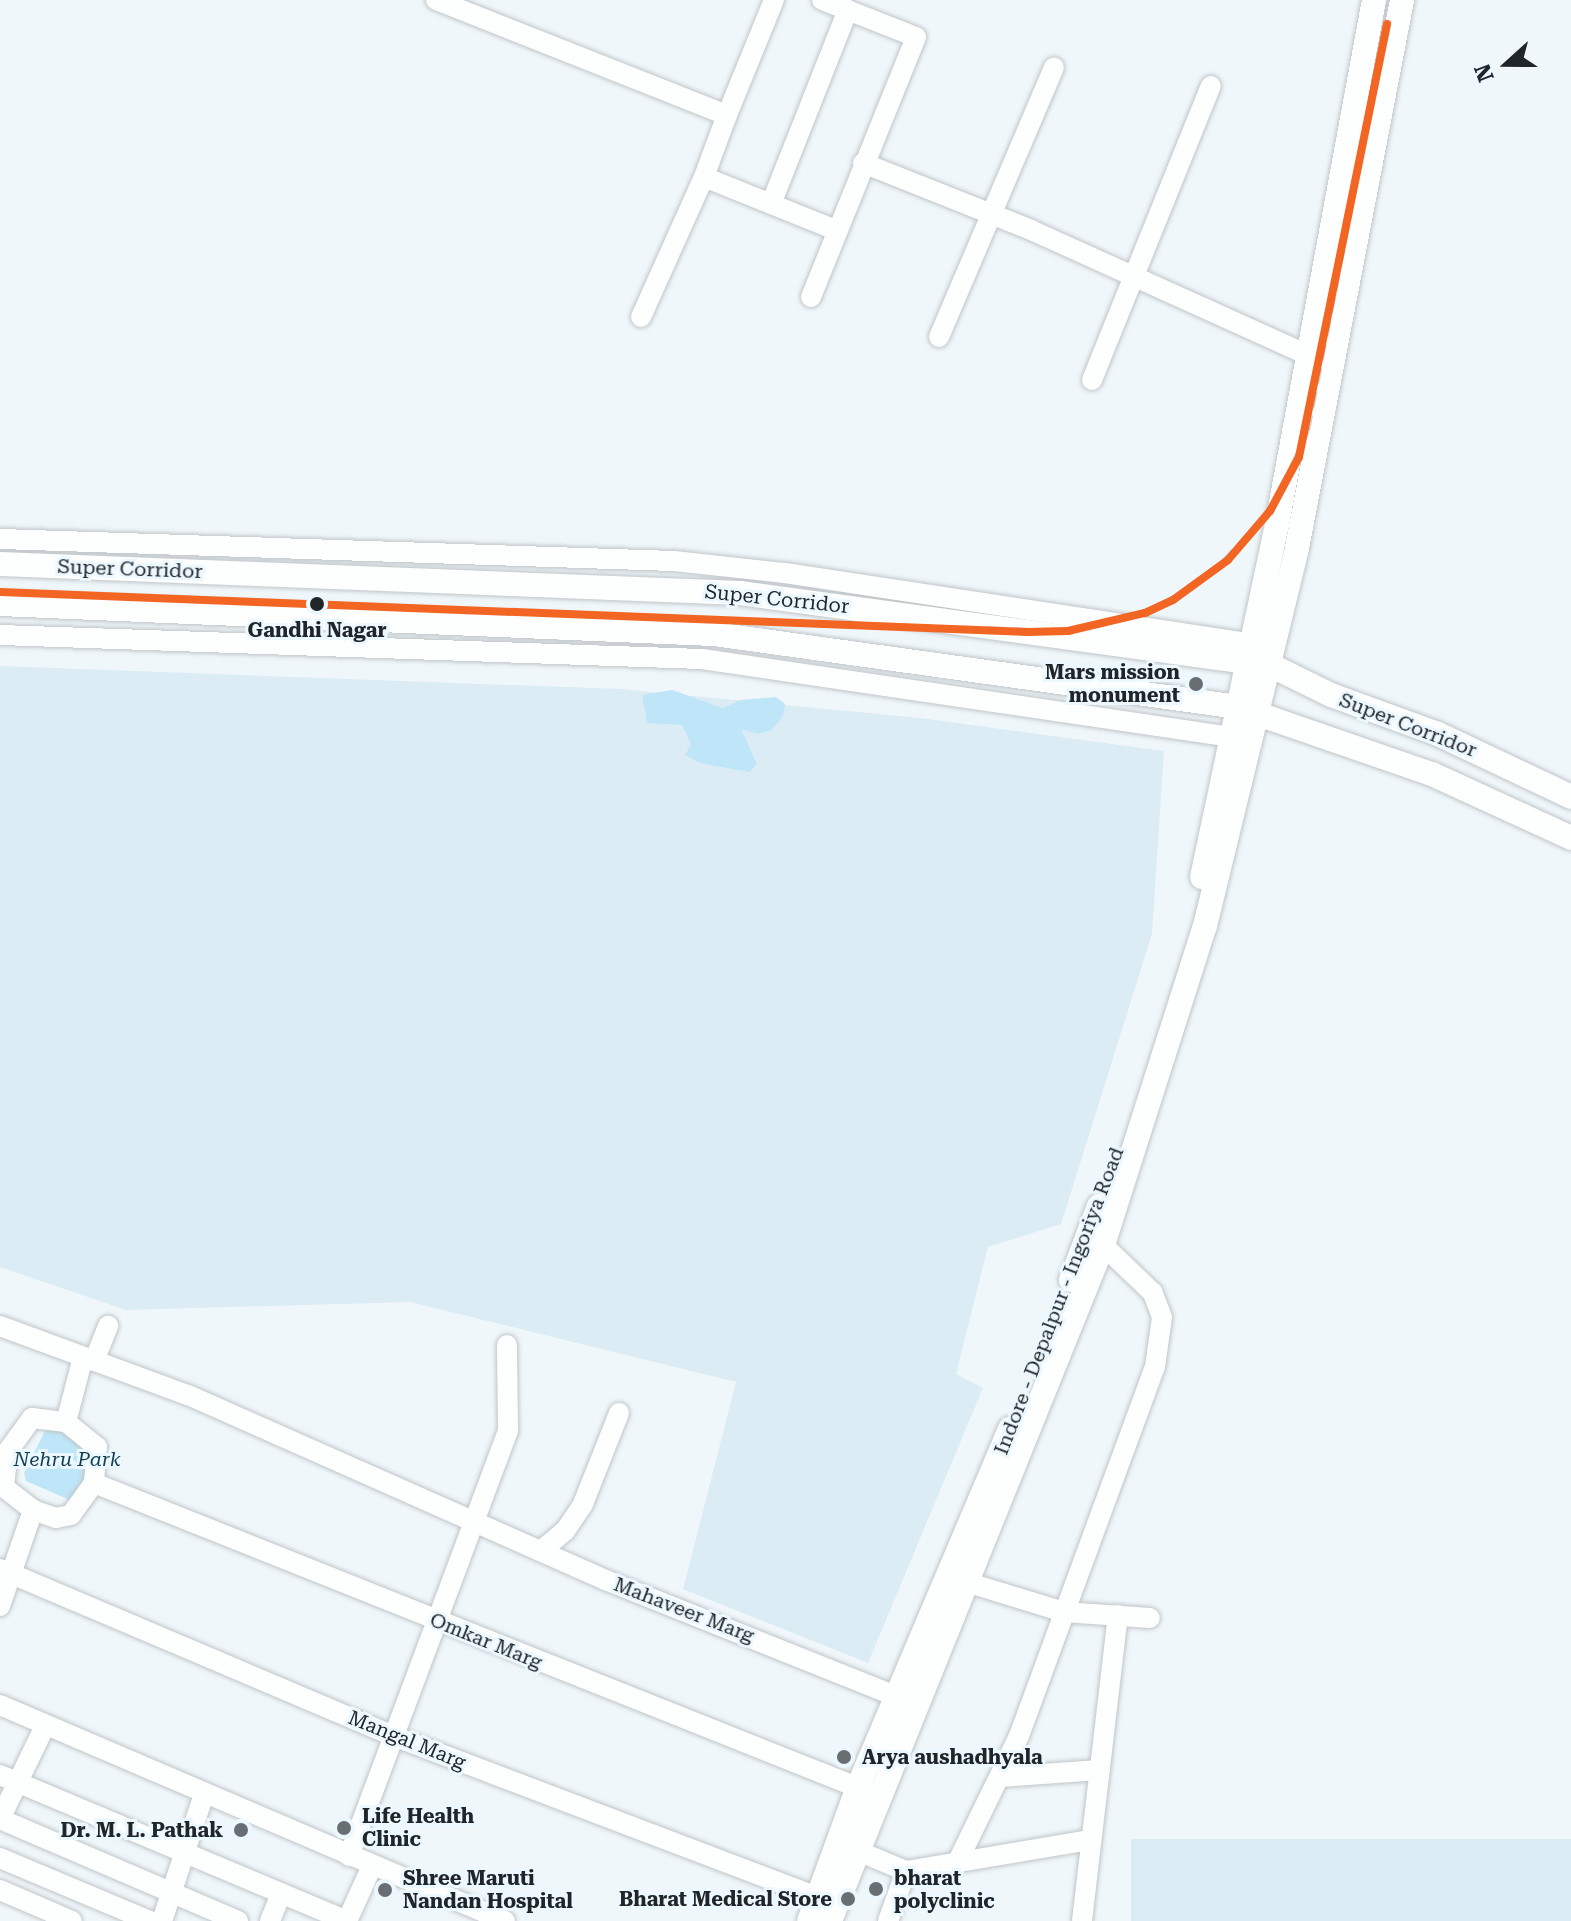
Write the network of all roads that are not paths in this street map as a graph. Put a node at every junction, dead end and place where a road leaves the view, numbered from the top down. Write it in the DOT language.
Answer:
graph roads {
  1 [pos="436,0"];
  2 [pos="774,0"];
  3 [pos="822,0"];
  4 [pos="1374,0"];
  5 [pos="1402,0"];
  6 [pos="848,10"];
  7 [pos="1054,67"];
  8 [pos="1211,86"];
  9 [pos="727,115"];
  10 [pos="863,163"];
  11 [pos="704,177"];
  12 [pos="771,204"];
  13 [pos="993,214"];
  14 [pos="836,230"];
  15 [pos="1131,276"];
  16 [pos="811,297"];
  17 [pos="641,317"];
  18 [pos="939,337"];
  19 [pos="1308,355"];
  20 [pos="1092,380"];
  21 [pos="1308,492"];
  22 [pos="1280,505"];
  23 [pos="0,539"];
  24 [pos="0,564"];
  25 [pos="0,604"];
  26 [pos="0,635"];
  27 [pos="1262,655"];
  28 [pos="1248,710"];
  29 [pos="1242,739"];
  30 [pos="1571,797"];
  31 [pos="1571,838"];
  32 [pos="1103,1245"];
  33 [pos="0,1326"];
  34 [pos="108,1326"];
  35 [pos="507,1345"];
  36 [pos="88,1359"];
  37 [pos="619,1413"];
  38 [pos="66,1422"];
  39 [pos="4,1449"];
  40 [pos="94,1483"];
  41 [pos="33,1510"];
  42 [pos="474,1518"];
  43 [pos="542,1550"];
  44 [pos="6,1572"];
  45 [pos="966,1582"];
  46 [pos="0,1606"];
  47 [pos="1064,1612"];
  48 [pos="1118,1615"];
  49 [pos="1150,1618"];
  50 [pos="439,1623"];
  51 [pos="896,1696"];
  52 [pos="0,1705"];
  53 [pos="44,1728"];
  54 [pos="396,1737"];
  55 [pos="1100,1770"];
  56 [pos="1000,1777"];
  57 [pos="9,1779"];
  58 [pos="869,1792"];
  59 [pos="204,1794"];
  60 [pos="0,1819"];
  61 [pos="1090,1840"];
  62 [pos="858,1851"];
  63 [pos="184,1854"];
  64 [pos="349,1856"];
  65 [pos="0,1858"];
  66 [pos="957,1863"];
  67 [pos="371,1868"];
  68 [pos="906,1871"];
  69 [pos="0,1890"];
  70 [pos="169,1893"];
  71 [pos="280,1896"];
  72 [pos="819,1898"];
  73 [pos="72,1921"];
  74 [pos="150,1921"];
  75 [pos="164,1921"];
  76 [pos="238,1921"];
  77 [pos="270,1921"];
  78 [pos="505,1921"];
  79 [pos="809,1921"];
  80 [pos="830,1921"];
  81 [pos="888,1921"];
  82 [pos="1082,1921"];
  1 -- 9 [label="street"];
  2 -- 9 [label="street"];
  3 -- 6 [label="street"];
  4 -- 19 [label="main road"];
  5 -- 21 [label="main road"];
  6 -- 10 [label="street"];
  6 -- 12 [label="street"];
  7 -- 13 [label="street"];
  8 -- 15 [label="street"];
  9 -- 11 [label="street"];
  10 -- 13 [label="street"];
  10 -- 14 [label="street"];
  11 -- 12 [label="street"];
  11 -- 17 [label="street"];
  12 -- 14 [label="street"];
  13 -- 15 [label="street"];
  13 -- 18 [label="street"];
  14 -- 16 [label="street"];
  15 -- 19 [label="street"];
  15 -- 20 [label="street"];
  19 -- 22 [label="main road"];
  21 -- 22 [label="main road"];
  21 -- 27 [label="main road"];
  22 -- 27 [label="main road"];
  23 -- 27 [label="street"];
  24 -- 27 [label="main road, Super Corridor"];
  25 -- 28 [label="main road, Super Corridor"];
  26 -- 29 [label="street"];
  27 -- 28 [label="main road, Indore - Depalpur - Ingoriya Road"];
  27 -- 30 [label="main road, Super Corridor"];
  28 -- 29 [label="main road, Indore - Depalpur - Ingoriya Road"];
  28 -- 31 [label="main road, Super Corridor"];
  29 -- 32 [label="main road, Indore - Depalpur - Ingoriya Road"];
  29 -- 51 [label="main road, Indore - Depalpur - Ingoriya Road"];
  32 -- 45 [label="main road, Indore - Depalpur - Ingoriya Road"];
  32 -- 47 [label="street"];
  33 -- 36 [label="street, Mahaveer Marg"];
  34 -- 36 [label="street"];
  35 -- 42 [label="street"];
  36 -- 38 [label="street"];
  36 -- 42 [label="street, Mahaveer Marg"];
  37 -- 43 [label="street"];
  38 -- 39 [label="street"];
  38 -- 40 [label="street"];
  39 -- 41 [label="street"];
  40 -- 41 [label="street"];
  40 -- 50 [label="street, Omkar Marg"];
  41 -- 44 [label="street"];
  42 -- 43 [label="street, Mahaveer Marg"];
  42 -- 50 [label="street"];
  43 -- 51 [label="street, Mahaveer Marg"];
  44 -- 46 [label="street"];
  44 -- 54 [label="street, Mangal Marg"];
  45 -- 47 [label="street"];
  45 -- 58 [label="main road, Indore - Depalpur - Ingoriya Road"];
  47 -- 48 [label="street"];
  47 -- 56 [label="street"];
  48 -- 49 [label="street"];
  48 -- 55 [label="street"];
  50 -- 54 [label="street"];
  50 -- 58 [label="street, Omkar Marg"];
  51 -- 58 [label="main road, Indore - Depalpur - Ingoriya Road"];
  52 -- 53 [label="street"];
  53 -- 57 [label="street"];
  53 -- 59 [label="street"];
  54 -- 64 [label="street"];
  54 -- 72 [label="street, Mangal Marg"];
  55 -- 56 [label="street"];
  55 -- 61 [label="street"];
  56 -- 66 [label="street"];
  57 -- 60 [label="street"];
  57 -- 63 [label="street"];
  58 -- 62 [label="main road, Indore - Depalpur - Ingoriya Road"];
  58 -- 72 [label="main road, Indore - Depalpur - Ingoriya Road"];
  59 -- 63 [label="street"];
  59 -- 64 [label="street"];
  60 -- 70 [label="street"];
  61 -- 66 [label="street"];
  61 -- 82 [label="street"];
  62 -- 68 [label="street"];
  62 -- 80 [label="main road, Indore - Depalpur - Ingoriya Road"];
  63 -- 70 [label="street"];
  63 -- 71 [label="street"];
  64 -- 67 [label="street"];
  65 -- 74 [label="street"];
  66 -- 68 [label="street"];
  67 -- 71 [label="street"];
  67 -- 78 [label="street"];
  68 -- 81 [label="street"];
  69 -- 73 [label="street"];
  70 -- 75 [label="street"];
  70 -- 76 [label="street"];
  71 -- 77 [label="street"];
  72 -- 79 [label="main road, Indore - Depalpur - Ingoriya Road"];
}
